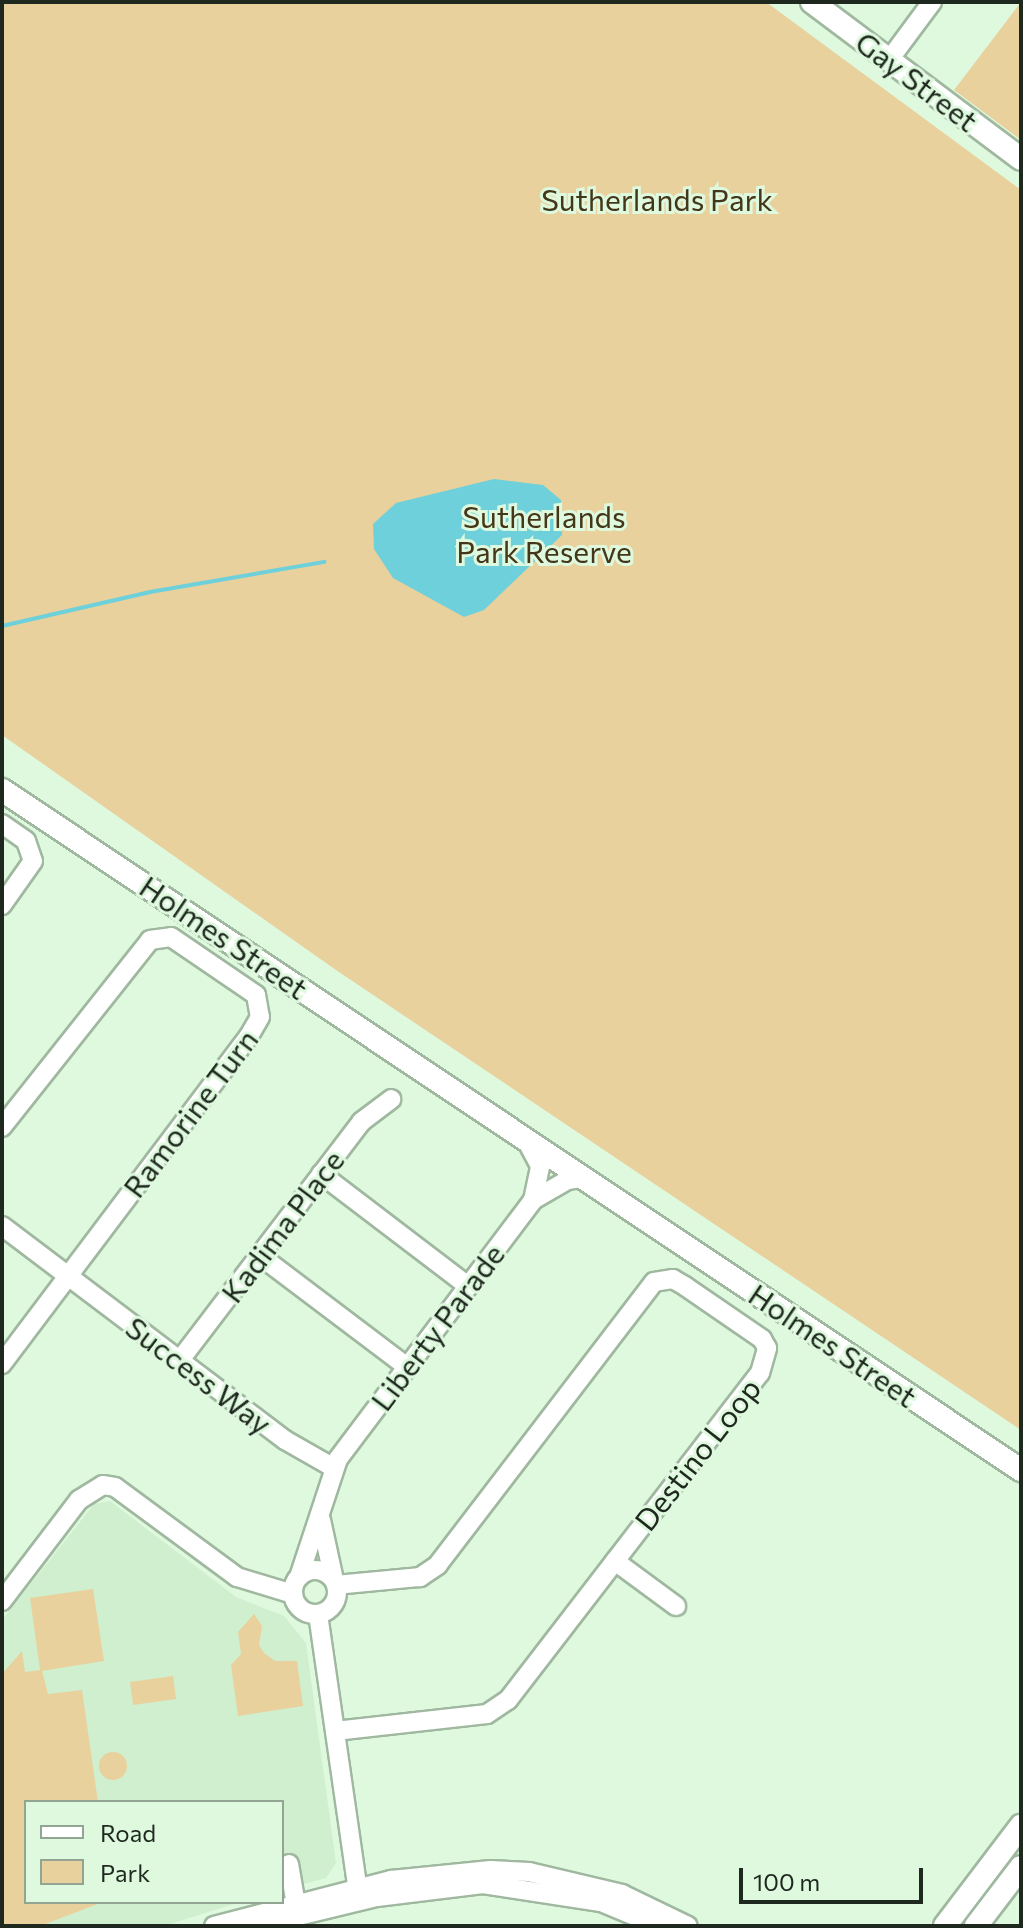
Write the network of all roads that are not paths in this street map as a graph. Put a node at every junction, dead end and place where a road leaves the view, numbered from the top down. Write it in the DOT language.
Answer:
graph roads {
  1 [pos="812,2"];
  2 [pos="932,2"];
  3 [pos="889,60"];
  4 [pos="1021,159"];
  5 [pos="2,790"];
  6 [pos="2,824"];
  7 [pos="2,905"];
  8 [pos="446,1084"];
  9 [pos="391,1099"];
  10 [pos="2,1127"];
  11 [pos="526,1141"];
  12 [pos="321,1174"];
  13 [pos="584,1178"];
  14 [pos="533,1200"];
  15 [pos="647,1218"];
  16 [pos="2,1226"];
  17 [pos="259,1255"];
  18 [pos="68,1276"];
  19 [pos="468,1286"];
  20 [pos="180,1360"];
  21 [pos="2,1364"];
  22 [pos="407,1367"];
  23 [pos="334,1468"];
  24 [pos="1021,1470"];
  25 [pos="320,1513"];
  26 [pos="615,1561"];
  27 [pos="335,1583"];
  28 [pos="296,1585"];
  29 [pos="2,1601"];
  30 [pos="676,1606"];
  31 [pos="318,1614"];
  32 [pos="335,1731"];
  33 [pos="1021,1826"];
  34 [pos="289,1864"];
  35 [pos="1021,1867"];
  36 [pos="358,1894"];
  37 [pos="296,1908"];
  38 [pos="214,1926"];
  39 [pos="257,1926"];
  40 [pos="659,1926"];
  41 [pos="688,1926"];
  42 [pos="945,1926"];
  43 [pos="976,1926"];
  1 -- 3 [label="main road, Gay Street"];
  2 -- 3 [label="street"];
  3 -- 4 [label="main road, Gay Street"];
  5 -- 8 [label="main road, Holmes Street"];
  6 -- 7 [label="street"];
  8 -- 11 [label="main road, Holmes Street"];
  8 -- 15 [label="main road, Holmes Street"];
  9 -- 12 [label="street, Kadima Place"];
  10 -- 18 [label="street, Ramorine Turn"];
  11 -- 13 [label="main road, Holmes Street"];
  11 -- 14 [label="street"];
  12 -- 17 [label="street, Kadima Place"];
  12 -- 19 [label="street"];
  13 -- 14 [label="street"];
  13 -- 15 [label="main road, Holmes Street"];
  14 -- 19 [label="street, Liberty Parade"];
  15 -- 24 [label="main road, Holmes Street"];
  16 -- 18 [label="street, Success Way"];
  17 -- 20 [label="street, Kadima Place"];
  17 -- 22 [label="street"];
  18 -- 20 [label="street, Success Way"];
  18 -- 21 [label="street, Ramorine Turn"];
  19 -- 22 [label="street, Liberty Parade"];
  20 -- 23 [label="street, Success Way"];
  22 -- 23 [label="street, Liberty Parade"];
  23 -- 25 [label="street, Liberty Parade"];
  25 -- 27 [label="street, Liberty Parade"];
  25 -- 28 [label="street, Liberty Parade"];
  26 -- 27 [label="street, Destino Loop"];
  26 -- 30 [label="street"];
  26 -- 32 [label="street, Destino Loop"];
  27 -- 28 [label="street"];
  27 -- 31 [label="street"];
  28 -- 29 [label="street"];
  28 -- 31 [label="street"];
  31 -- 32 [label="street"];
  32 -- 36 [label="street"];
  33 -- 42 [label="main road"];
  34 -- 37 [label="street"];
  35 -- 43 [label="main road"];
  36 -- 37 [label="street"];
  36 -- 40 [label="street"];
  36 -- 41 [label="street"];
  37 -- 38 [label="street"];
  37 -- 39 [label="street"];
}
